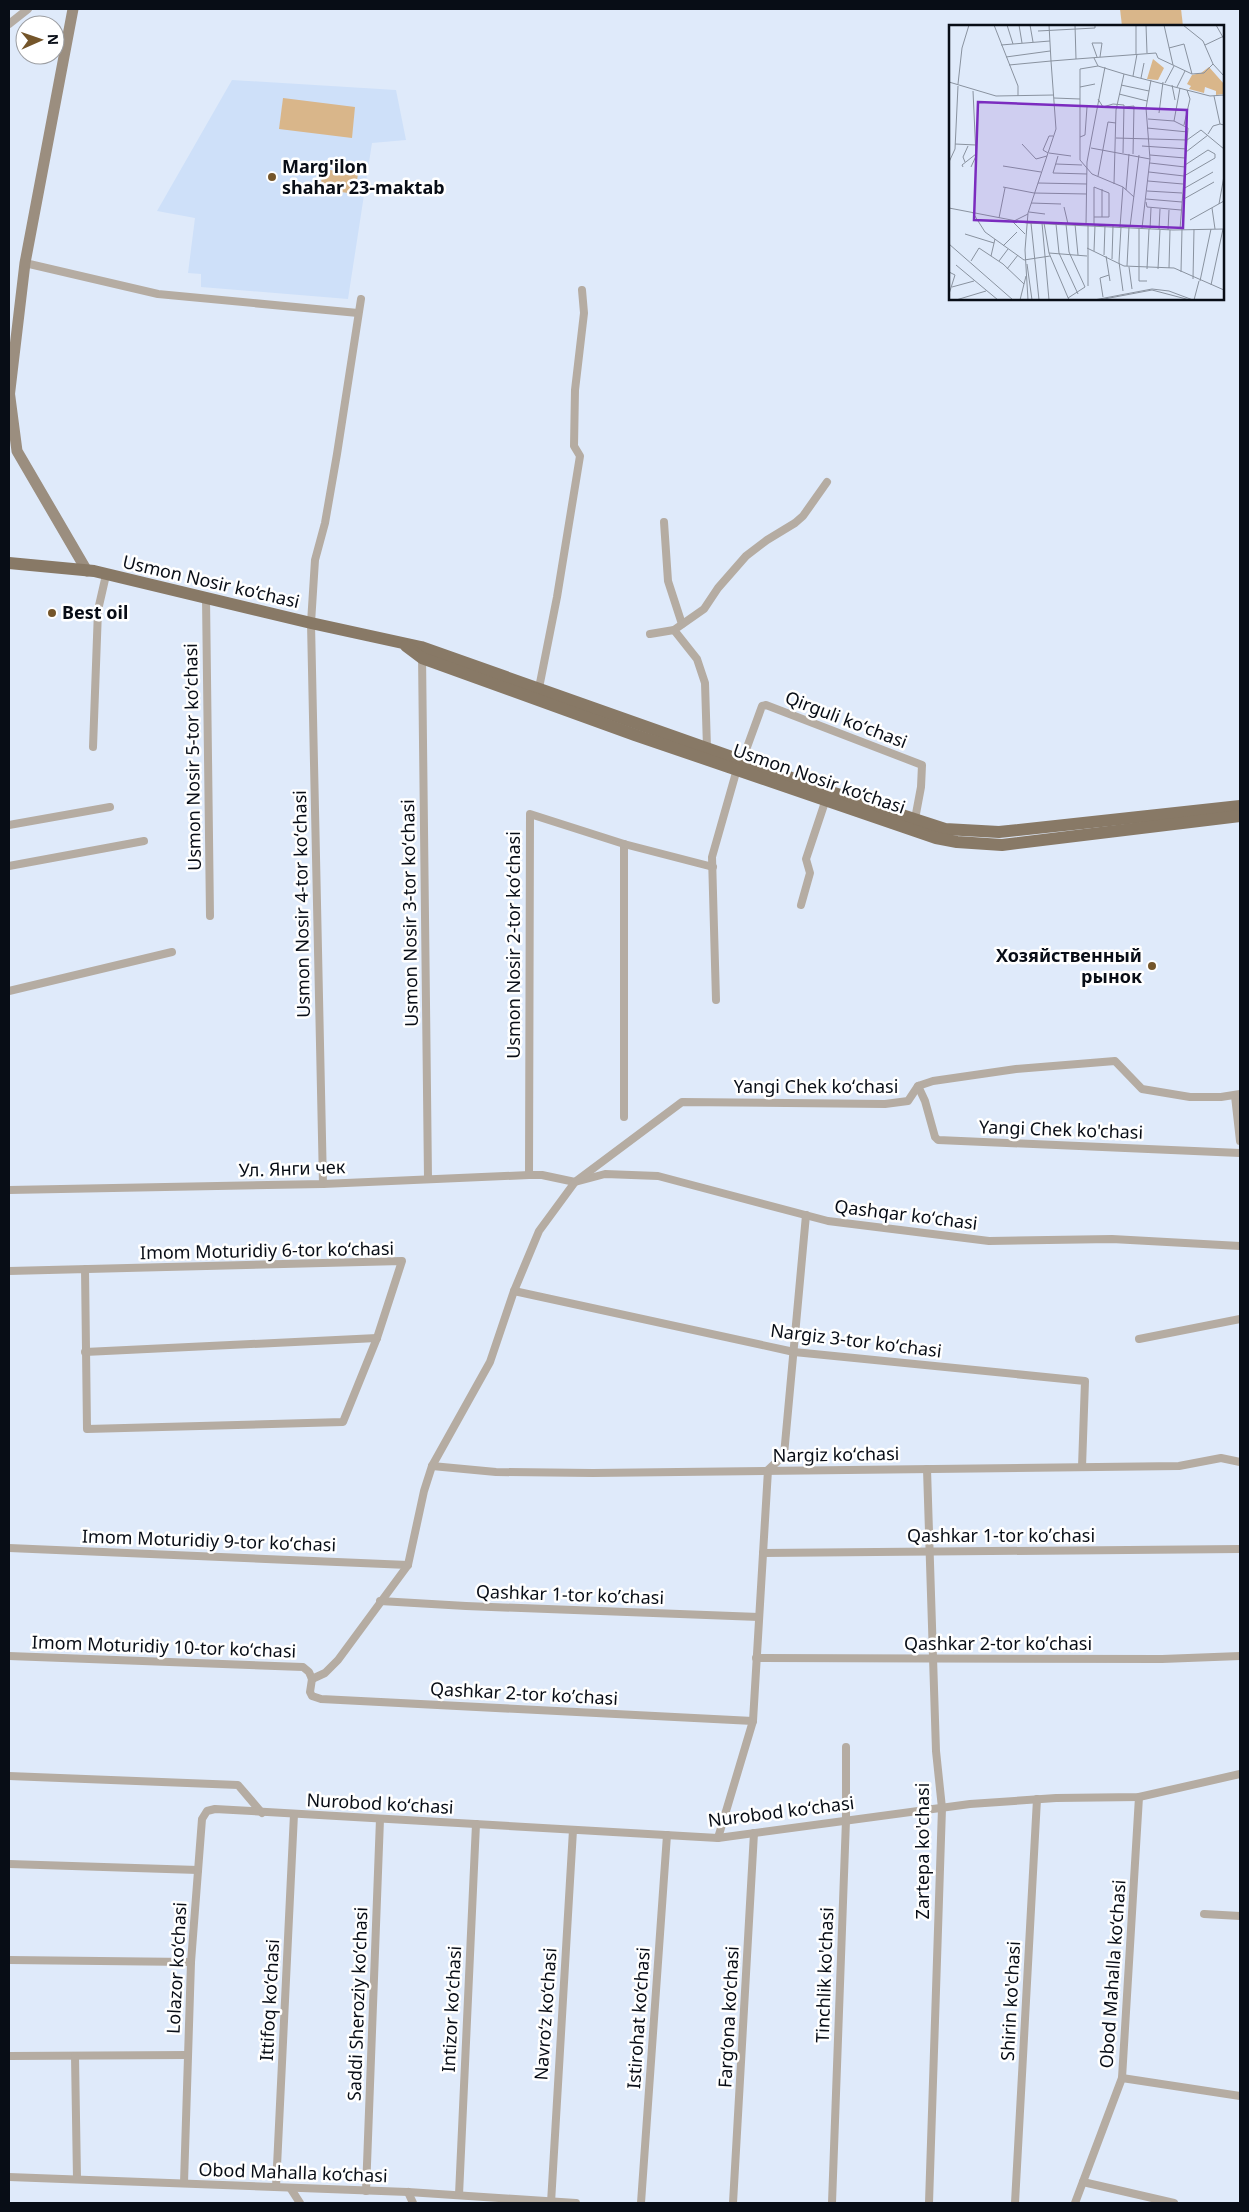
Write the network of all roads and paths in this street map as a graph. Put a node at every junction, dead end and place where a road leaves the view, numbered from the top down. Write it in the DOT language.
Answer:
graph roads {
  1 [pos="28,9"];
  2 [pos="73,9"];
  3 [pos="9,24"];
  4 [pos="25,263"];
  5 [pos="582,290"];
  6 [pos="361,299"];
  7 [pos="358,313"];
  8 [pos="9,391"];
  9 [pos="9,398"];
  10 [pos="827,482"];
  11 [pos="664,522"];
  12 [pos="9,563"];
  13 [pos="87,570"];
  14 [pos="106,575"];
  15 [pos="206,598"];
  16 [pos="310,623"];
  17 [pos="682,624"];
  18 [pos="674,630"];
  19 [pos="650,634"];
  20 [pos="422,652"];
  21 [pos="539,688"];
  22 [pos="93,747"];
  23 [pos="707,748"];
  24 [pos="740,765"];
  25 [pos="781,779"];
  26 [pos="826,799"];
  27 [pos="1240,806"];
  28 [pos="110,807"];
  29 [pos="1240,816"];
  30 [pos="915,820"];
  31 [pos="9,825"];
  32 [pos="144,841"];
  33 [pos="624,844"];
  34 [pos="9,866"];
  35 [pos="713,867"];
  36 [pos="801,905"];
  37 [pos="210,916"];
  38 [pos="172,952"];
  39 [pos="9,990"];
  40 [pos="716,1000"];
  41 [pos="918,1086"];
  42 [pos="1238,1095"];
  43 [pos="624,1117"];
  44 [pos="1240,1141"];
  45 [pos="1240,1153"];
  46 [pos="529,1175"];
  47 [pos="428,1178"];
  48 [pos="575,1182"];
  49 [pos="323,1184"];
  50 [pos="9,1190"];
  51 [pos="806,1215"];
  52 [pos="1240,1246"];
  53 [pos="85,1269"];
  54 [pos="9,1271"];
  55 [pos="514,1291"];
  56 [pos="1240,1319"];
  57 [pos="377,1338"];
  58 [pos="1139,1339"];
  59 [pos="85,1352"];
  60 [pos="794,1352"];
  61 [pos="1240,1462"];
  62 [pos="432,1466"];
  63 [pos="1082,1467"];
  64 [pos="927,1468"];
  65 [pos="768,1470"];
  66 [pos="9,1548"];
  67 [pos="1240,1549"];
  68 [pos="929,1552"];
  69 [pos="763,1553"];
  70 [pos="408,1565"];
  71 [pos="380,1601"];
  72 [pos="759,1617"];
  73 [pos="9,1656"];
  74 [pos="1240,1656"];
  75 [pos="756,1658"];
  76 [pos="932,1659"];
  77 [pos="312,1678"];
  78 [pos="753,1721"];
  79 [pos="846,1747"];
  80 [pos="1240,1774"];
  81 [pos="9,1776"];
  82 [pos="1140,1797"];
  83 [pos="1037,1800"];
  84 [pos="942,1808"];
  85 [pos="262,1813"];
  86 [pos="294,1814"];
  87 [pos="380,1819"];
  88 [pos="846,1820"];
  89 [pos="476,1824"];
  90 [pos="573,1830"];
  91 [pos="754,1833"];
  92 [pos="667,1835"];
  93 [pos="718,1838"];
  94 [pos="9,1864"];
  95 [pos="198,1870"];
  96 [pos="1204,1914"];
  97 [pos="1240,1916"];
  98 [pos="9,1960"];
  99 [pos="191,1962"];
  100 [pos="187,2055"];
  101 [pos="9,2056"];
  102 [pos="75,2056"];
  103 [pos="1122,2078"];
  104 [pos="1240,2096"];
  105 [pos="9,2177"];
  106 [pos="77,2179"];
  107 [pos="1082,2182"];
  108 [pos="184,2183"];
  109 [pos="276,2187"];
  110 [pos="291,2189"];
  111 [pos="366,2191"];
  112 [pos="408,2192"];
  113 [pos="459,2195"];
  114 [pos="550,2202"];
  115 [pos="300,2203"];
  116 [pos="412,2203"];
  117 [pos="576,2203"];
  118 [pos="641,2203"];
  119 [pos="734,2203"];
  120 [pos="832,2203"];
  121 [pos="929,2203"];
  122 [pos="1015,2203"];
  123 [pos="1075,2203"];
  124 [pos="1174,2203"];
  1 -- 3 [label="street"];
  2 -- 4 [label="main road"];
  4 -- 7 [label="street"];
  4 -- 8 [label="main road"];
  5 -- 21 [label="street"];
  6 -- 7 [label="street, Usmon Nosir 4-tor koʻchasi"];
  7 -- 16 [label="street, Usmon Nosir 4-tor koʻchasi"];
  8 -- 9 [label="main road"];
  8 -- 13 [label="main road"];
  10 -- 17 [label="street"];
  11 -- 17 [label="street"];
  12 -- 13 [label="main road, Usmon Nosir ko‘chasi"];
  13 -- 14 [label="main road, Usmon Nosir ko‘chasi"];
  14 -- 15 [label="main road, Usmon Nosir ko‘chasi"];
  14 -- 22 [label="street"];
  15 -- 16 [label="main road, Usmon Nosir ko‘chasi"];
  15 -- 37 [label="street, Usmon Nosir 5-tor koʻchasi"];
  16 -- 20 [label="main road, Usmon Nosir ko‘chasi"];
  16 -- 49 [label="street, Usmon Nosir 4-tor koʻchasi"];
  17 -- 18 [label="street"];
  18 -- 19 [label="street"];
  18 -- 23 [label="street"];
  20 -- 21 [label="main road, Usmon Nosir ko‘chasi"];
  20 -- 24 [label="main road, Usmon Nosir ko‘chasi"];
  20 -- 47 [label="street, Usmon Nosir 3-tor koʻchasi"];
  21 -- 23 [label="main road, Usmon Nosir ko‘chasi"];
  23 -- 24 [label="main road, Usmon Nosir ko‘chasi"];
  24 -- 25 [label="main road, Usmon Nosir ko‘chasi"];
  24 -- 30 [label="street, Qirguli koʻchasi"];
  24 -- 35 [label="street"];
  25 -- 26 [label="main road, Usmon Nosir ko‘chasi"];
  25 -- 30 [label="main road, Usmon Nosir ko‘chasi"];
  26 -- 29 [label="main road, Usmon Nosir ko‘chasi"];
  26 -- 36 [label="street"];
  27 -- 30 [label="main road, Usmon Nosir ko‘chasi"];
  28 -- 31 [label="street"];
  32 -- 34 [label="street"];
  33 -- 35 [label="street, Usmon Nosir 2-tor koʻchasi"];
  33 -- 43 [label="street"];
  33 -- 46 [label="street, Usmon Nosir 2-tor koʻchasi"];
  35 -- 40 [label="street"];
  38 -- 39 [label="street"];
  41 -- 42 [label="street, Yangi Chek koʻchasi"];
  41 -- 45 [label="street, Yangi Chek ko'chasi"];
  41 -- 48 [label="street, Yangi Chek koʻchasi"];
  42 -- 44 [label="street"];
  46 -- 47 [label="street, Ул. Янги чек"];
  46 -- 48 [label="street, Ул. Янги чек"];
  47 -- 49 [label="street, Ул. Янги чек"];
  48 -- 51 [label="street, Qashqar koʻchasi"];
  48 -- 55 [label="street"];
  49 -- 50 [label="street, Ул. Янги чек"];
  51 -- 52 [label="street, Qashqar koʻchasi"];
  51 -- 60 [label="street"];
  53 -- 54 [label="street, Imom Moturidiy 6-tor koʻchasi"];
  53 -- 57 [label="street, Imom Moturidiy 6-tor koʻchasi"];
  53 -- 59 [label="street, Imom Moturidiy 6-tor koʻchasi"];
  55 -- 60 [label="street, Nargiz 3-tor koʻchasi"];
  55 -- 62 [label="street"];
  56 -- 58 [label="street"];
  57 -- 59 [label="street"];
  57 -- 59 [label="street, Imom Moturidiy 6-tor koʻchasi"];
  60 -- 63 [label="street, Nargiz 3-tor koʻchasi"];
  60 -- 65 [label="street"];
  61 -- 63 [label="street, Nargiz koʻchasi"];
  62 -- 65 [label="street, Nargiz koʻchasi"];
  62 -- 70 [label="street"];
  63 -- 64 [label="street, Nargiz koʻchasi"];
  64 -- 65 [label="street, Nargiz koʻchasi"];
  64 -- 68 [label="street, Zartepa ko'chasi"];
  65 -- 69 [label="street"];
  66 -- 70 [label="street, Imom Moturidiy 9-tor koʻchasi"];
  67 -- 68 [label="street, Qashkar 1-tor koʼchasi"];
  68 -- 69 [label="street, Qashkar 1-tor koʼchasi"];
  68 -- 76 [label="street, Zartepa ko'chasi"];
  69 -- 72 [label="street"];
  70 -- 71 [label="street"];
  71 -- 72 [label="street, Qashkar 1-tor koʼchasi"];
  71 -- 77 [label="street"];
  72 -- 75 [label="street"];
  73 -- 77 [label="street, Imom Moturidiy 10-tor koʻchasi"];
  74 -- 76 [label="street, Qashkar 2-tor koʼchasi"];
  75 -- 76 [label="street, Qashkar 2-tor koʼchasi"];
  75 -- 78 [label="street"];
  76 -- 84 [label="street, Zartepa ko'chasi"];
  77 -- 78 [label="street, Qashkar 2-tor koʼchasi"];
  78 -- 93 [label="street"];
  79 -- 88 [label="street, Tinchlik ko'chasi"];
  80 -- 82 [label="street, Nurobod koʻchasi"];
  81 -- 85 [label="street"];
  82 -- 83 [label="street, Nurobod koʻchasi"];
  82 -- 103 [label="street, Obod Mahalla ko‘chasi"];
  83 -- 84 [label="street, Nurobod koʻchasi"];
  83 -- 122 [label="street, Shirin ko'chasi"];
  84 -- 88 [label="street, Nurobod koʻchasi"];
  84 -- 121 [label="street, Zartepa ko'chasi"];
  85 -- 86 [label="street, Nurobod koʻchasi"];
  85 -- 95 [label="street, Lolazor ko‘chasi"];
  86 -- 87 [label="street, Nurobod koʻchasi"];
  86 -- 109 [label="street, Ittifoq ko‘chasi"];
  87 -- 89 [label="street, Nurobod koʻchasi"];
  87 -- 111 [label="street, Saddi Sheroziy koʻchasi"];
  88 -- 91 [label="street, Nurobod koʻchasi"];
  88 -- 120 [label="street, Tinchlik ko'chasi"];
  89 -- 90 [label="street, Nurobod koʻchasi"];
  89 -- 113 [label="street, Intizor koʻchasi"];
  90 -- 92 [label="street, Nurobod koʻchasi"];
  90 -- 114 [label="street, Navro‘z ko‘chasi"];
  91 -- 93 [label="street, Nurobod koʻchasi"];
  91 -- 119 [label="street, Farg‘ona ko‘chasi"];
  92 -- 93 [label="street, Nurobod koʻchasi"];
  92 -- 118 [label="street, Istirohat ko‘chasi"];
  94 -- 95 [label="street"];
  95 -- 99 [label="street, Lolazor ko‘chasi"];
  96 -- 97 [label="street"];
  98 -- 99 [label="street"];
  99 -- 100 [label="street, Lolazor ko‘chasi"];
  100 -- 102 [label="street"];
  100 -- 108 [label="street, Lolazor ko‘chasi"];
  101 -- 102 [label="street"];
  102 -- 106 [label="street"];
  103 -- 104 [label="street"];
  103 -- 107 [label="street, Obod Mahalla ko‘chasi"];
  105 -- 106 [label="street, Obod Mahalla ko‘chasi"];
  106 -- 108 [label="street, Obod Mahalla ko‘chasi"];
  107 -- 123 [label="street, Obod Mahalla ko‘chasi"];
  107 -- 124 [label="street"];
  108 -- 109 [label="street, Obod Mahalla ko‘chasi"];
  109 -- 110 [label="street, Obod Mahalla ko‘chasi"];
  110 -- 111 [label="street, Obod Mahalla ko‘chasi"];
  110 -- 115 [label="street"];
  111 -- 112 [label="street, Obod Mahalla ko‘chasi"];
  112 -- 113 [label="street, Obod Mahalla ko‘chasi"];
  112 -- 116 [label="street"];
  113 -- 114 [label="street, Obod Mahalla ko‘chasi"];
  114 -- 117 [label="street, Obod Mahalla ko‘chasi"];
}
